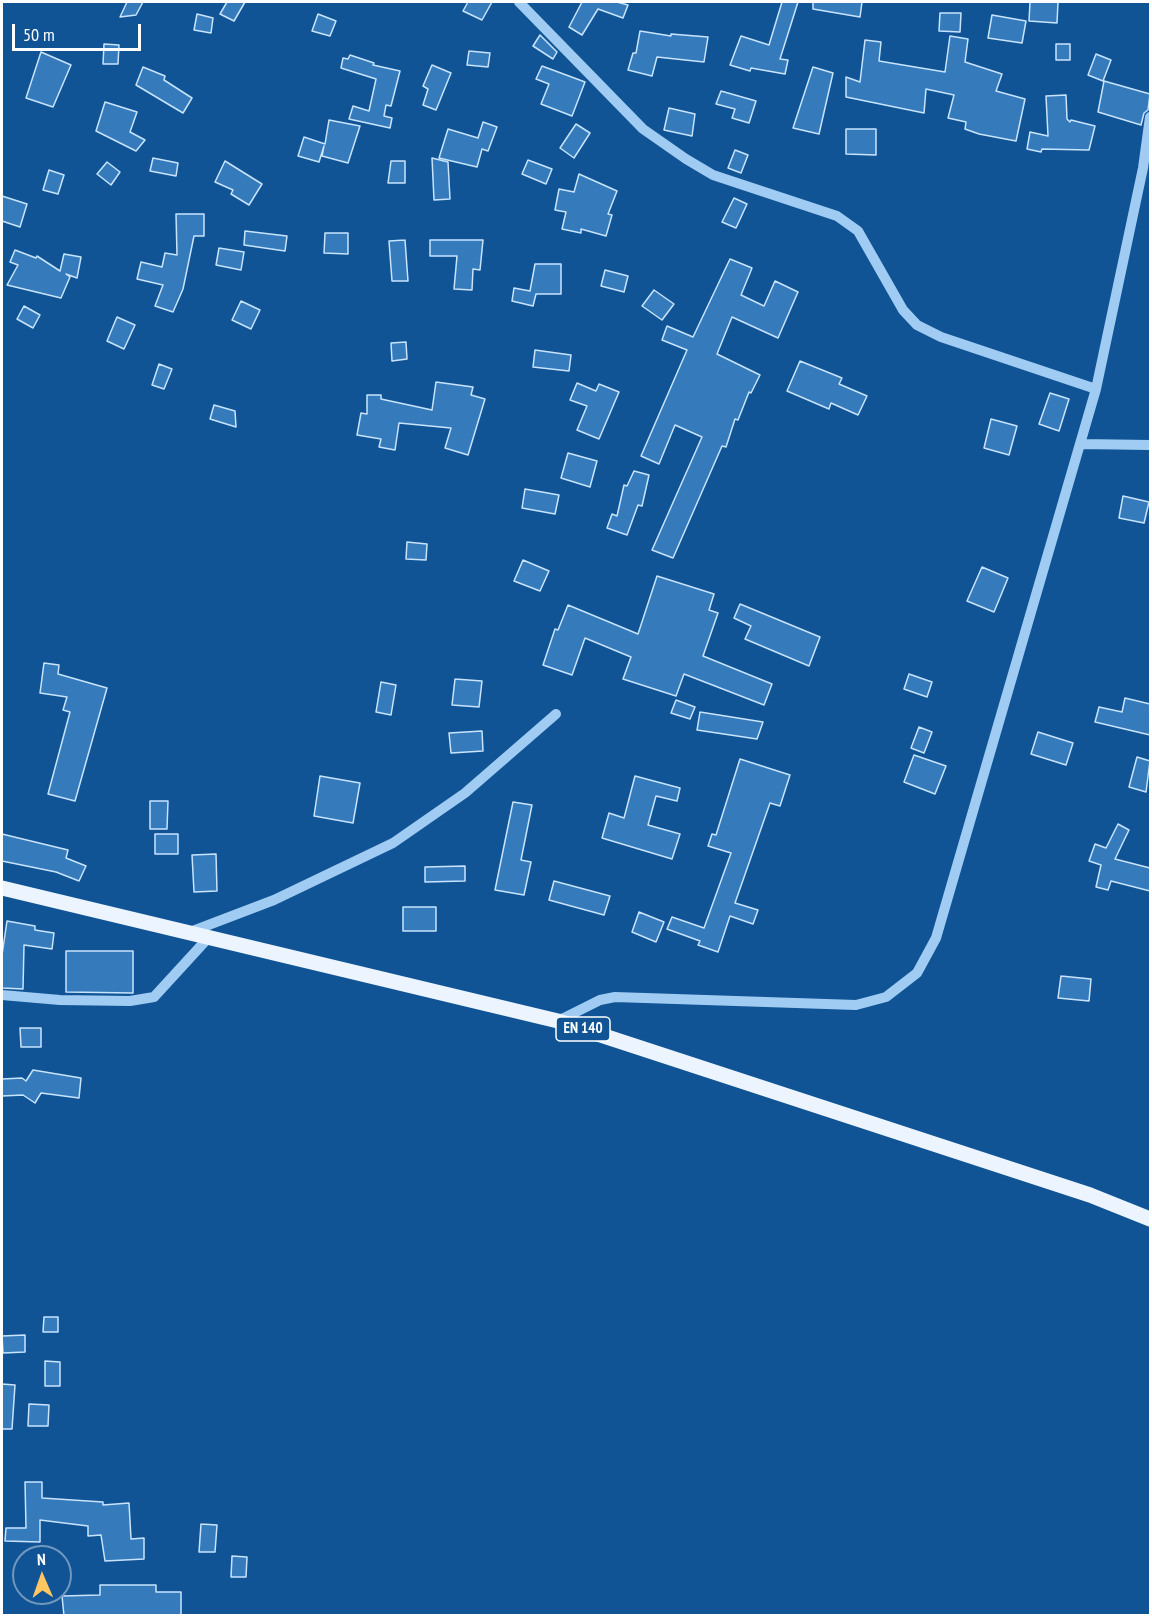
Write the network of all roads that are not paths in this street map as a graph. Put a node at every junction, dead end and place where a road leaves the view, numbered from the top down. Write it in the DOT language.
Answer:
graph roads {
  1 [pos="519,2"];
  2 [pos="1150,117"];
  3 [pos="1096,389"];
  4 [pos="1081,444"];
  5 [pos="1150,445"];
  6 [pos="556,714"];
  7 [pos="2,888"];
  8 [pos="189,932"];
  9 [pos="208,937"];
  10 [pos="2,995"];
  11 [pos="558,1021"];
  12 [pos="1150,1220"];
  1 -- 3 [label="street"];
  2 -- 3 [label="street"];
  3 -- 4 [label="street"];
  4 -- 5 [label="street"];
  4 -- 11 [label="street"];
  6 -- 8 [label="street"];
  7 -- 8 [label="main road, EN 140"];
  8 -- 9 [label="main road, EN 140"];
  9 -- 10 [label="street"];
  9 -- 11 [label="main road, EN 140"];
  11 -- 12 [label="main road, EN 140"];
}
